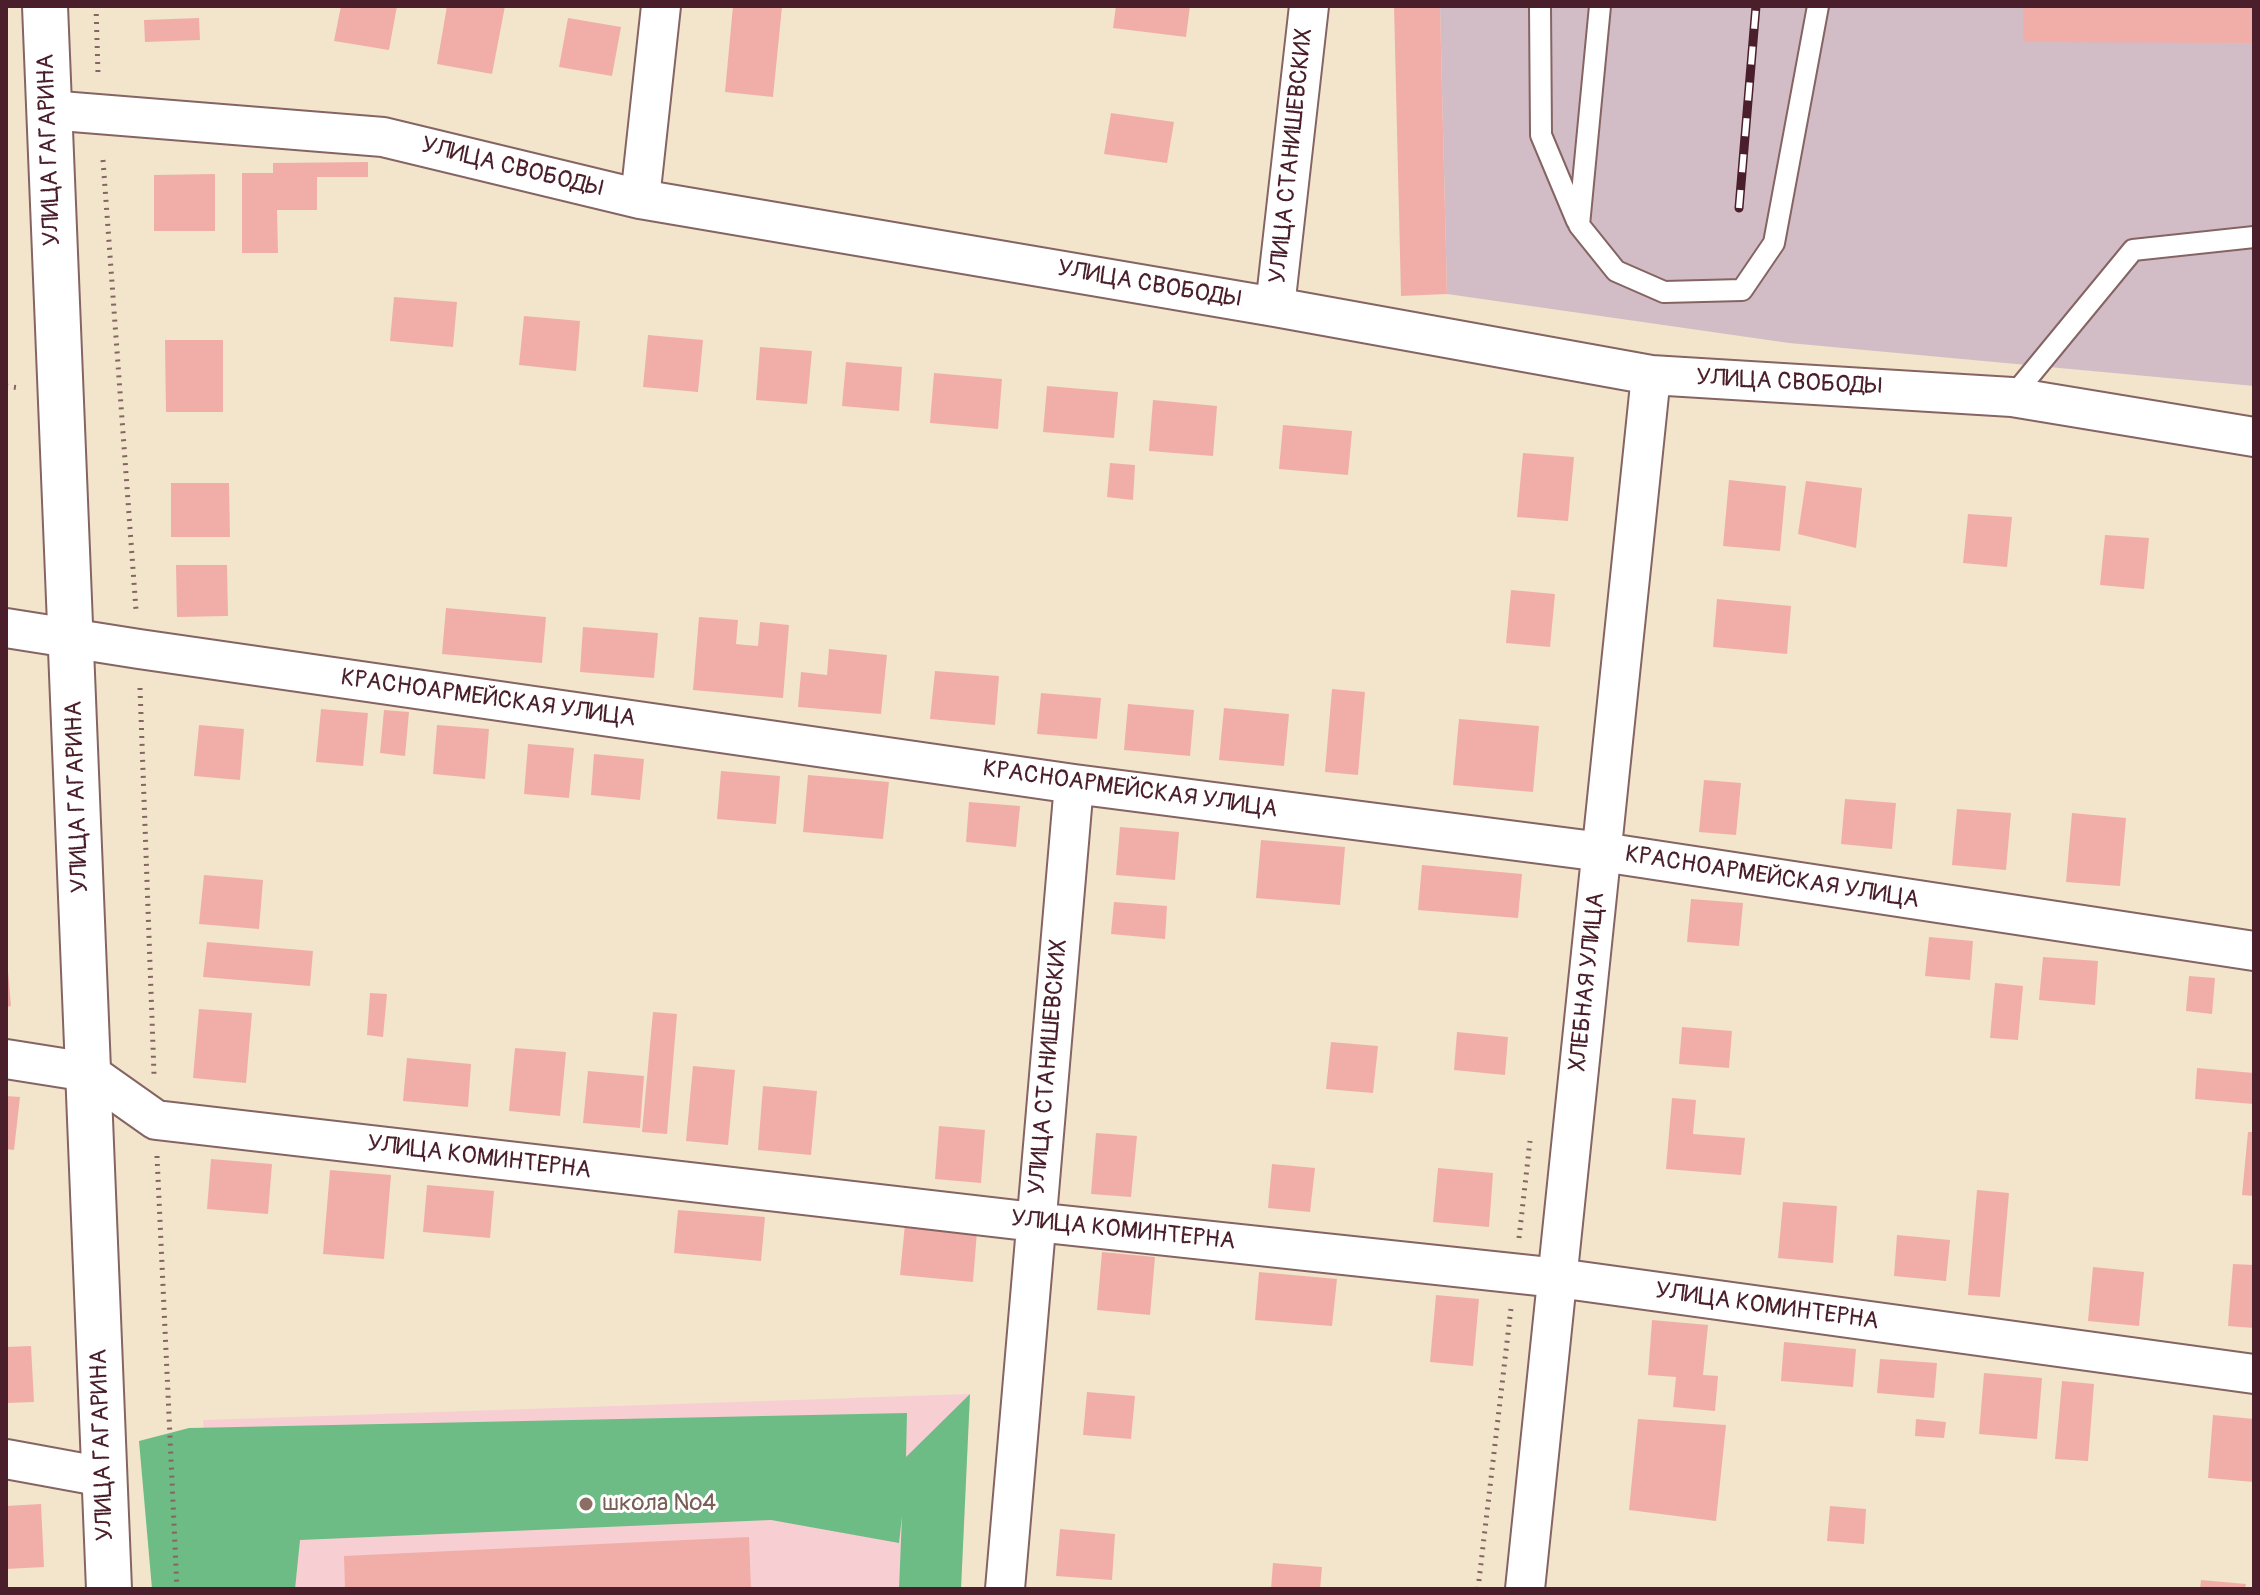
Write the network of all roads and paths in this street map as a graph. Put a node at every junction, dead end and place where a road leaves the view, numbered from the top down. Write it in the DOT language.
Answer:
graph roads {
  1 [pos="45,6"];
  2 [pos="96,6"];
  3 [pos="661,6"];
  4 [pos="1309,6"];
  5 [pos="1540,6"];
  6 [pos="1600,6"];
  7 [pos="1818,6"];
  8 [pos="98,74"];
  9 [pos="48,110"];
  10 [pos="103,160"];
  11 [pos="640,199"];
  12 [pos="1579,225"];
  13 [pos="2254,237"];
  14 [pos="1275,307"];
  15 [pos="1651,375"];
  16 [pos="2012,397"];
  17 [pos="2254,437"];
  18 [pos="6,628"];
  19 [pos="72,638"];
  20 [pos="139,649"];
  21 [pos="1074,784"];
  22 [pos="1602,852"];
  23 [pos="2254,951"];
  24 [pos="6,1059"];
  25 [pos="88,1072"];
  26 [pos="156,1120"];
  27 [pos="1531,1132"];
  28 [pos="1035,1222"];
  29 [pos="1515,1273"];
  30 [pos="1558,1278"];
  31 [pos="2254,1374"];
  32 [pos="6,1459"];
  33 [pos="104,1477"];
  34 [pos="109,1589"];
  35 [pos="177,1589"];
  36 [pos="1005,1589"];
  37 [pos="1478,1589"];
  38 [pos="1525,1589"];
  1 -- 9 [label="street, УЛИЦА ГАГАРИНА"];
  2 -- 8 [label="path"];
  3 -- 11 [label="street"];
  4 -- 14 [label="street, УЛИЦА СТАНИШЕВСКИХ"];
  5 -- 12 [label="lane"];
  6 -- 12 [label="lane"];
  7 -- 12 [label="lane"];
  9 -- 11 [label="street, УЛИЦА СВОБОДЫ"];
  9 -- 19 [label="street, УЛИЦА ГАГАРИНА"];
  10 -- 20 [label="path"];
  11 -- 14 [label="street, УЛИЦА СВОБОДЫ"];
  13 -- 16 [label="lane"];
  14 -- 15 [label="street, УЛИЦА СВОБОДЫ"];
  15 -- 16 [label="street, УЛИЦА СВОБОДЫ"];
  15 -- 22 [label="street, ХЛЕБНАЯ УЛИЦА"];
  16 -- 17 [label="street, УЛИЦА СВОБОДЫ"];
  18 -- 19 [label="street, КРАСНОАРМЕЙСКАЯ УЛИЦА"];
  19 -- 20 [label="street, КРАСНОАРМЕЙСКАЯ УЛИЦА"];
  19 -- 25 [label="street, УЛИЦА ГАГАРИНА"];
  20 -- 21 [label="street, КРАСНОАРМЕЙСКАЯ УЛИЦА"];
  20 -- 26 [label="path"];
  21 -- 22 [label="street, КРАСНОАРМЕЙСКАЯ УЛИЦА"];
  21 -- 28 [label="street, УЛИЦА СТАНИШЕВСКИХ"];
  22 -- 23 [label="street, КРАСНОАРМЕЙСКАЯ УЛИЦА"];
  22 -- 30 [label="street, ХЛЕБНАЯ УЛИЦА"];
  24 -- 25 [label="street, УЛИЦА КОМИНТЕРНА"];
  25 -- 26 [label="street, УЛИЦА КОМИНТЕРНА"];
  25 -- 33 [label="street, УЛИЦА ГАГАРИНА"];
  26 -- 28 [label="street, УЛИЦА КОМИНТЕРНА"];
  26 -- 35 [label="path"];
  27 -- 29 [label="path"];
  28 -- 29 [label="street, УЛИЦА КОМИНТЕРНА"];
  28 -- 36 [label="street, УЛИЦА СТАНИШЕВСКИХ"];
  29 -- 30 [label="street, УЛИЦА КОМИНТЕРНА"];
  29 -- 37 [label="path"];
  30 -- 31 [label="street, УЛИЦА КОМИНТЕРНА"];
  30 -- 38 [label="street, ХЛЕБНАЯ УЛИЦА"];
  32 -- 33 [label="street"];
  33 -- 34 [label="street, УЛИЦА ГАГАРИНА"];
}
